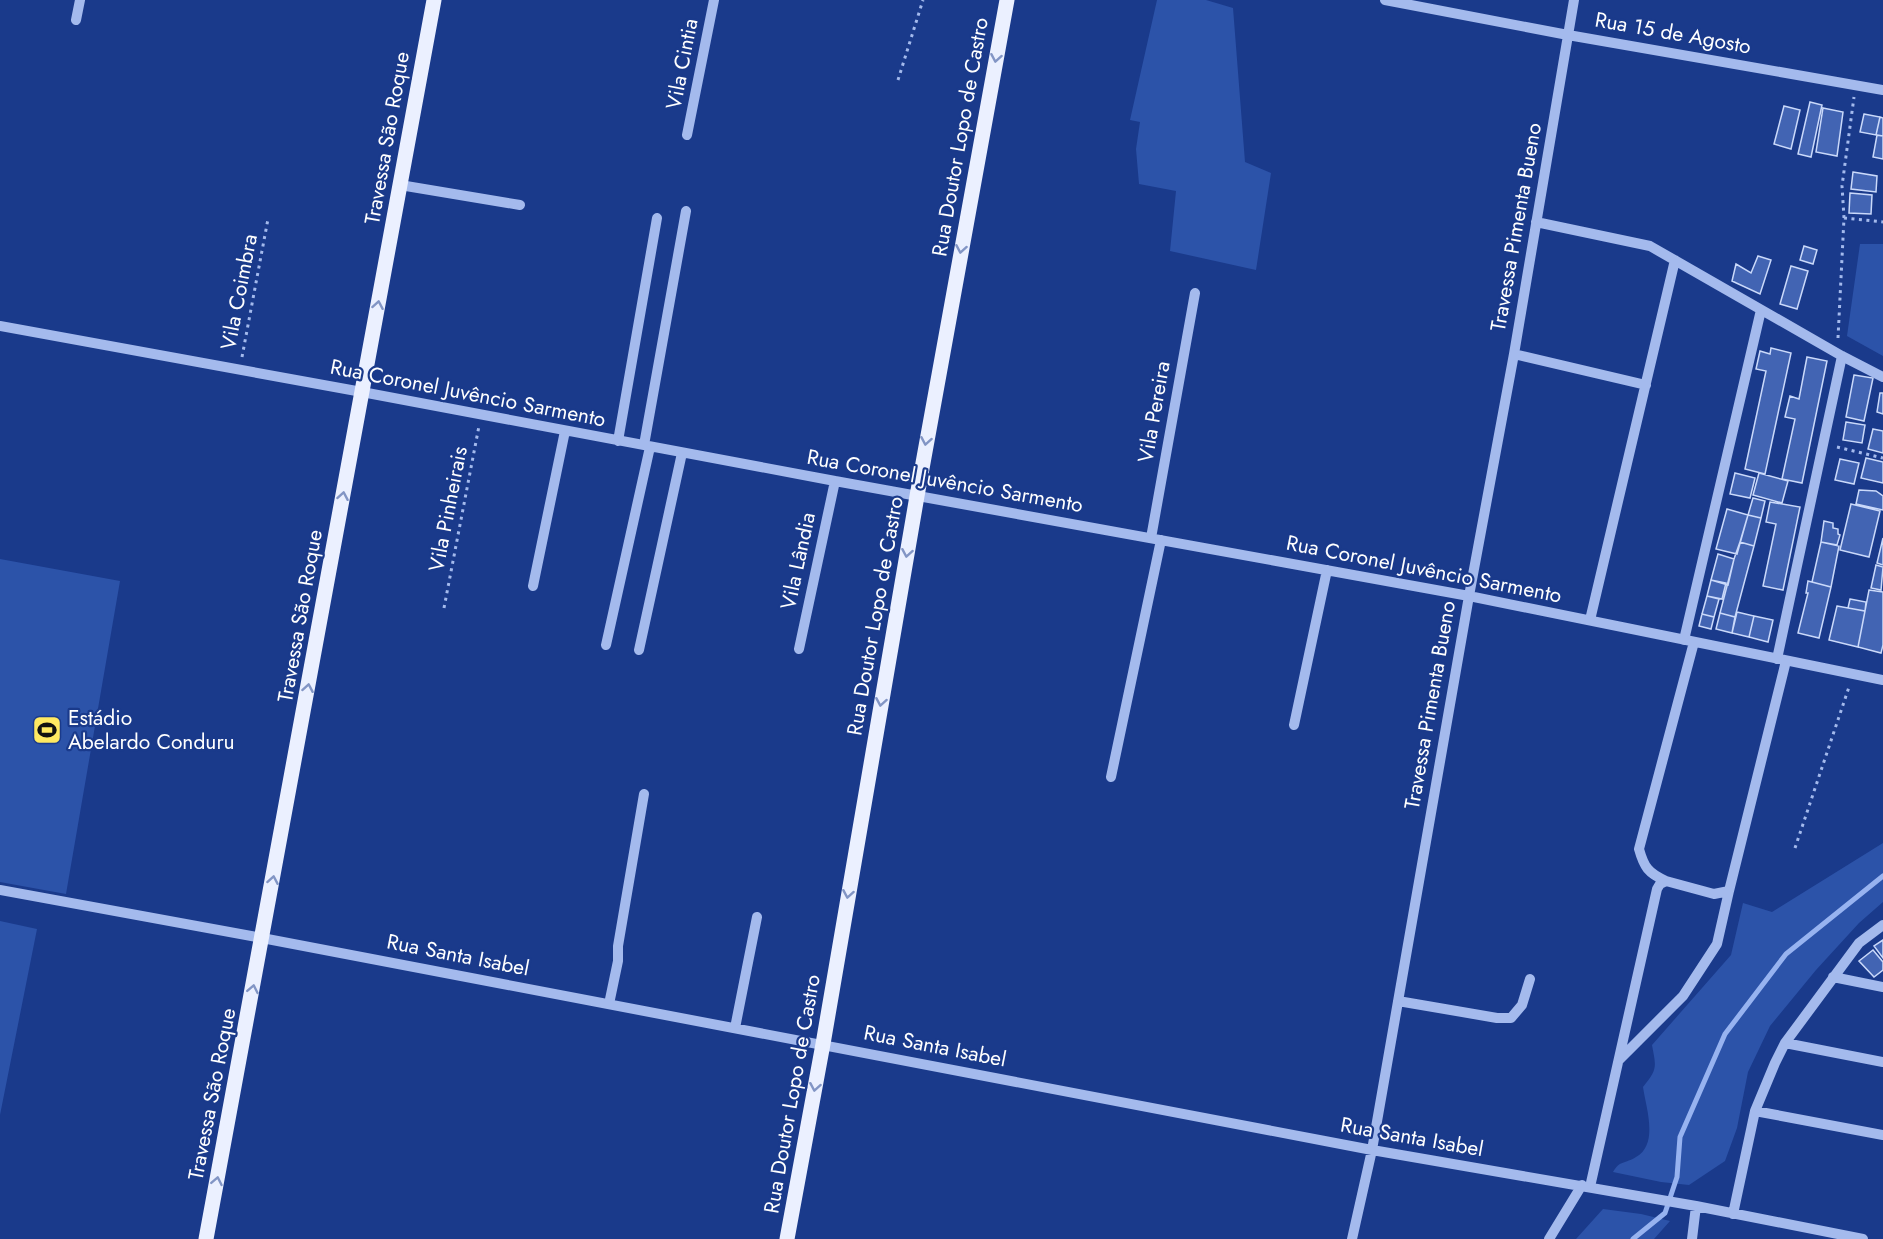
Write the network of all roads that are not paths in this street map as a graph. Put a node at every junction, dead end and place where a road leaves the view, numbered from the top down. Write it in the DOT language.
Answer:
graph roads {
  1 [pos="80,0"];
  2 [pos="434,0"];
  3 [pos="714,0"];
  4 [pos="1007,0"];
  5 [pos="1385,0"];
  6 [pos="1574,0"];
  7 [pos="76,20"];
  8 [pos="1568,35"];
  9 [pos="1883,90"];
  10 [pos="687,135"];
  11 [pos="400,184"];
  12 [pos="520,205"];
  13 [pos="686,211"];
  14 [pos="657,218"];
  15 [pos="1536,222"];
  16 [pos="1675,260"];
  17 [pos="1195,293"];
  18 [pos="1761,310"];
  19 [pos="0,326"];
  20 [pos="1840,351"];
  21 [pos="1514,354"];
  22 [pos="1883,377"];
  23 [pos="1646,385"];
  24 [pos="362,392"];
  25 [pos="565,431"];
  26 [pos="618,441"];
  27 [pos="647,446"];
  28 [pos="682,453"];
  29 [pos="835,481"];
  30 [pos="916,496"];
  31 [pos="1156,539"];
  32 [pos="1327,570"];
  33 [pos="533,586"];
  34 [pos="1468,596"];
  35 [pos="1590,620"];
  36 [pos="1689,641"];
  37 [pos="606,645"];
  38 [pos="800,649"];
  39 [pos="639,650"];
  40 [pos="1781,660"];
  41 [pos="1883,680"];
  42 [pos="1294,725"];
  43 [pos="1112,777"];
  44 [pos="644,794"];
  45 [pos="1666,881"];
  46 [pos="0,890"];
  47 [pos="1729,891"];
  48 [pos="757,917"];
  49 [pos="1883,925"];
  50 [pos="262,938"];
  51 [pos="1833,977"];
  52 [pos="1530,979"];
  53 [pos="1883,987"];
  54 [pos="1398,1001"];
  55 [pos="609,1004"];
  56 [pos="735,1028"];
  57 [pos="1785,1043"];
  58 [pos="823,1044"];
  59 [pos="1619,1060"];
  60 [pos="1883,1062"];
  61 [pos="1755,1111"];
  62 [pos="1883,1135"];
  63 [pos="1372,1150"];
  64 [pos="1586,1186"];
  65 [pos="1696,1206"];
  66 [pos="1733,1214"];
  67 [pos="206,1239"];
  68 [pos="788,1239"];
  69 [pos="1352,1239"];
  70 [pos="1549,1239"];
  71 [pos="1692,1239"];
  72 [pos="1863,1239"];
  1 -- 7 [label="street"];
  2 -- 11 [label="main road, Travessa São Roque"];
  3 -- 10 [label="street, Vila Cintia"];
  4 -- 30 [label="main road, Rua Doutor Lopo de Castro, one-way"];
  5 -- 8 [label="street, Rua 15 de Agosto"];
  6 -- 8 [label="street, Travessa Pimenta Bueno"];
  8 -- 9 [label="street, Rua 15 de Agosto"];
  8 -- 15 [label="street, Travessa Pimenta Bueno"];
  11 -- 12 [label="street"];
  24 -- 11 [label="main road, Travessa São Roque, one-way"];
  13 -- 27 [label="street"];
  14 -- 26 [label="street"];
  15 -- 16 [label="street"];
  15 -- 21 [label="street, Travessa Pimenta Bueno"];
  16 -- 18 [label="street"];
  16 -- 23 [label="street"];
  17 -- 31 [label="street, Vila Pereira"];
  18 -- 20 [label="street"];
  18 -- 36 [label="street"];
  19 -- 24 [label="street, Rua Coronel Juvêncio Sarmento"];
  20 -- 22 [label="street"];
  20 -- 40 [label="street"];
  21 -- 23 [label="street"];
  21 -- 34 [label="street, Travessa Pimenta Bueno"];
  23 -- 35 [label="street"];
  24 -- 25 [label="street, Rua Coronel Juvêncio Sarmento"];
  50 -- 24 [label="main road, Travessa São Roque, one-way"];
  25 -- 26 [label="street, Rua Coronel Juvêncio Sarmento"];
  25 -- 33 [label="street"];
  26 -- 27 [label="street, Rua Coronel Juvêncio Sarmento"];
  27 -- 28 [label="street, Rua Coronel Juvêncio Sarmento"];
  27 -- 37 [label="street"];
  28 -- 29 [label="street, Rua Coronel Juvêncio Sarmento"];
  28 -- 39 [label="street"];
  29 -- 30 [label="street, Rua Coronel Juvêncio Sarmento"];
  29 -- 38 [label="street, Vila Lândia"];
  30 -- 31 [label="street, Rua Coronel Juvêncio Sarmento"];
  30 -- 58 [label="main road, Rua Doutor Lopo de Castro, one-way"];
  31 -- 32 [label="street, Rua Coronel Juvêncio Sarmento"];
  31 -- 43 [label="street, Vila Pereira"];
  32 -- 34 [label="street, Rua Coronel Juvêncio Sarmento"];
  32 -- 42 [label="street"];
  34 -- 35 [label="street, Rua Coronel Juvêncio Sarmento"];
  34 -- 54 [label="street, Travessa Pimenta Bueno"];
  35 -- 36 [label="street, Rua Coronel Juvêncio Sarmento"];
  36 -- 40 [label="street, Rua Coronel Juvêncio Sarmento"];
  36 -- 45 [label="street"];
  40 -- 41 [label="street, Rua Coronel Juvêncio Sarmento"];
  40 -- 47 [label="street"];
  44 -- 55 [label="street"];
  45 -- 47 [label="street"];
  45 -- 59 [label="street"];
  46 -- 50 [label="street, Rua Santa Isabel"];
  47 -- 59 [label="street"];
  48 -- 56 [label="street"];
  49 -- 51 [label="street"];
  50 -- 55 [label="street, Rua Santa Isabel"];
  67 -- 50 [label="main road, Travessa São Roque, one-way"];
  51 -- 53 [label="street"];
  51 -- 57 [label="street"];
  52 -- 54 [label="street"];
  54 -- 63 [label="street, Travessa Pimenta Bueno"];
  55 -- 56 [label="street, Rua Santa Isabel"];
  56 -- 58 [label="street, Rua Santa Isabel"];
  57 -- 60 [label="street"];
  57 -- 61 [label="street"];
  58 -- 63 [label="street, Rua Santa Isabel"];
  58 -- 68 [label="main road, Rua Doutor Lopo de Castro, one-way"];
  59 -- 64 [label="street"];
  61 -- 62 [label="street"];
  61 -- 66 [label="street"];
  63 -- 64 [label="street, Rua Santa Isabel"];
  63 -- 69 [label="street, Travessa Pimenta Bueno"];
  64 -- 65 [label="street, Rua Santa Isabel"];
  64 -- 70 [label="street"];
  65 -- 66 [label="street, Rua Santa Isabel"];
  65 -- 71 [label="street"];
  66 -- 72 [label="street, Rua Santa Isabel"];
}
